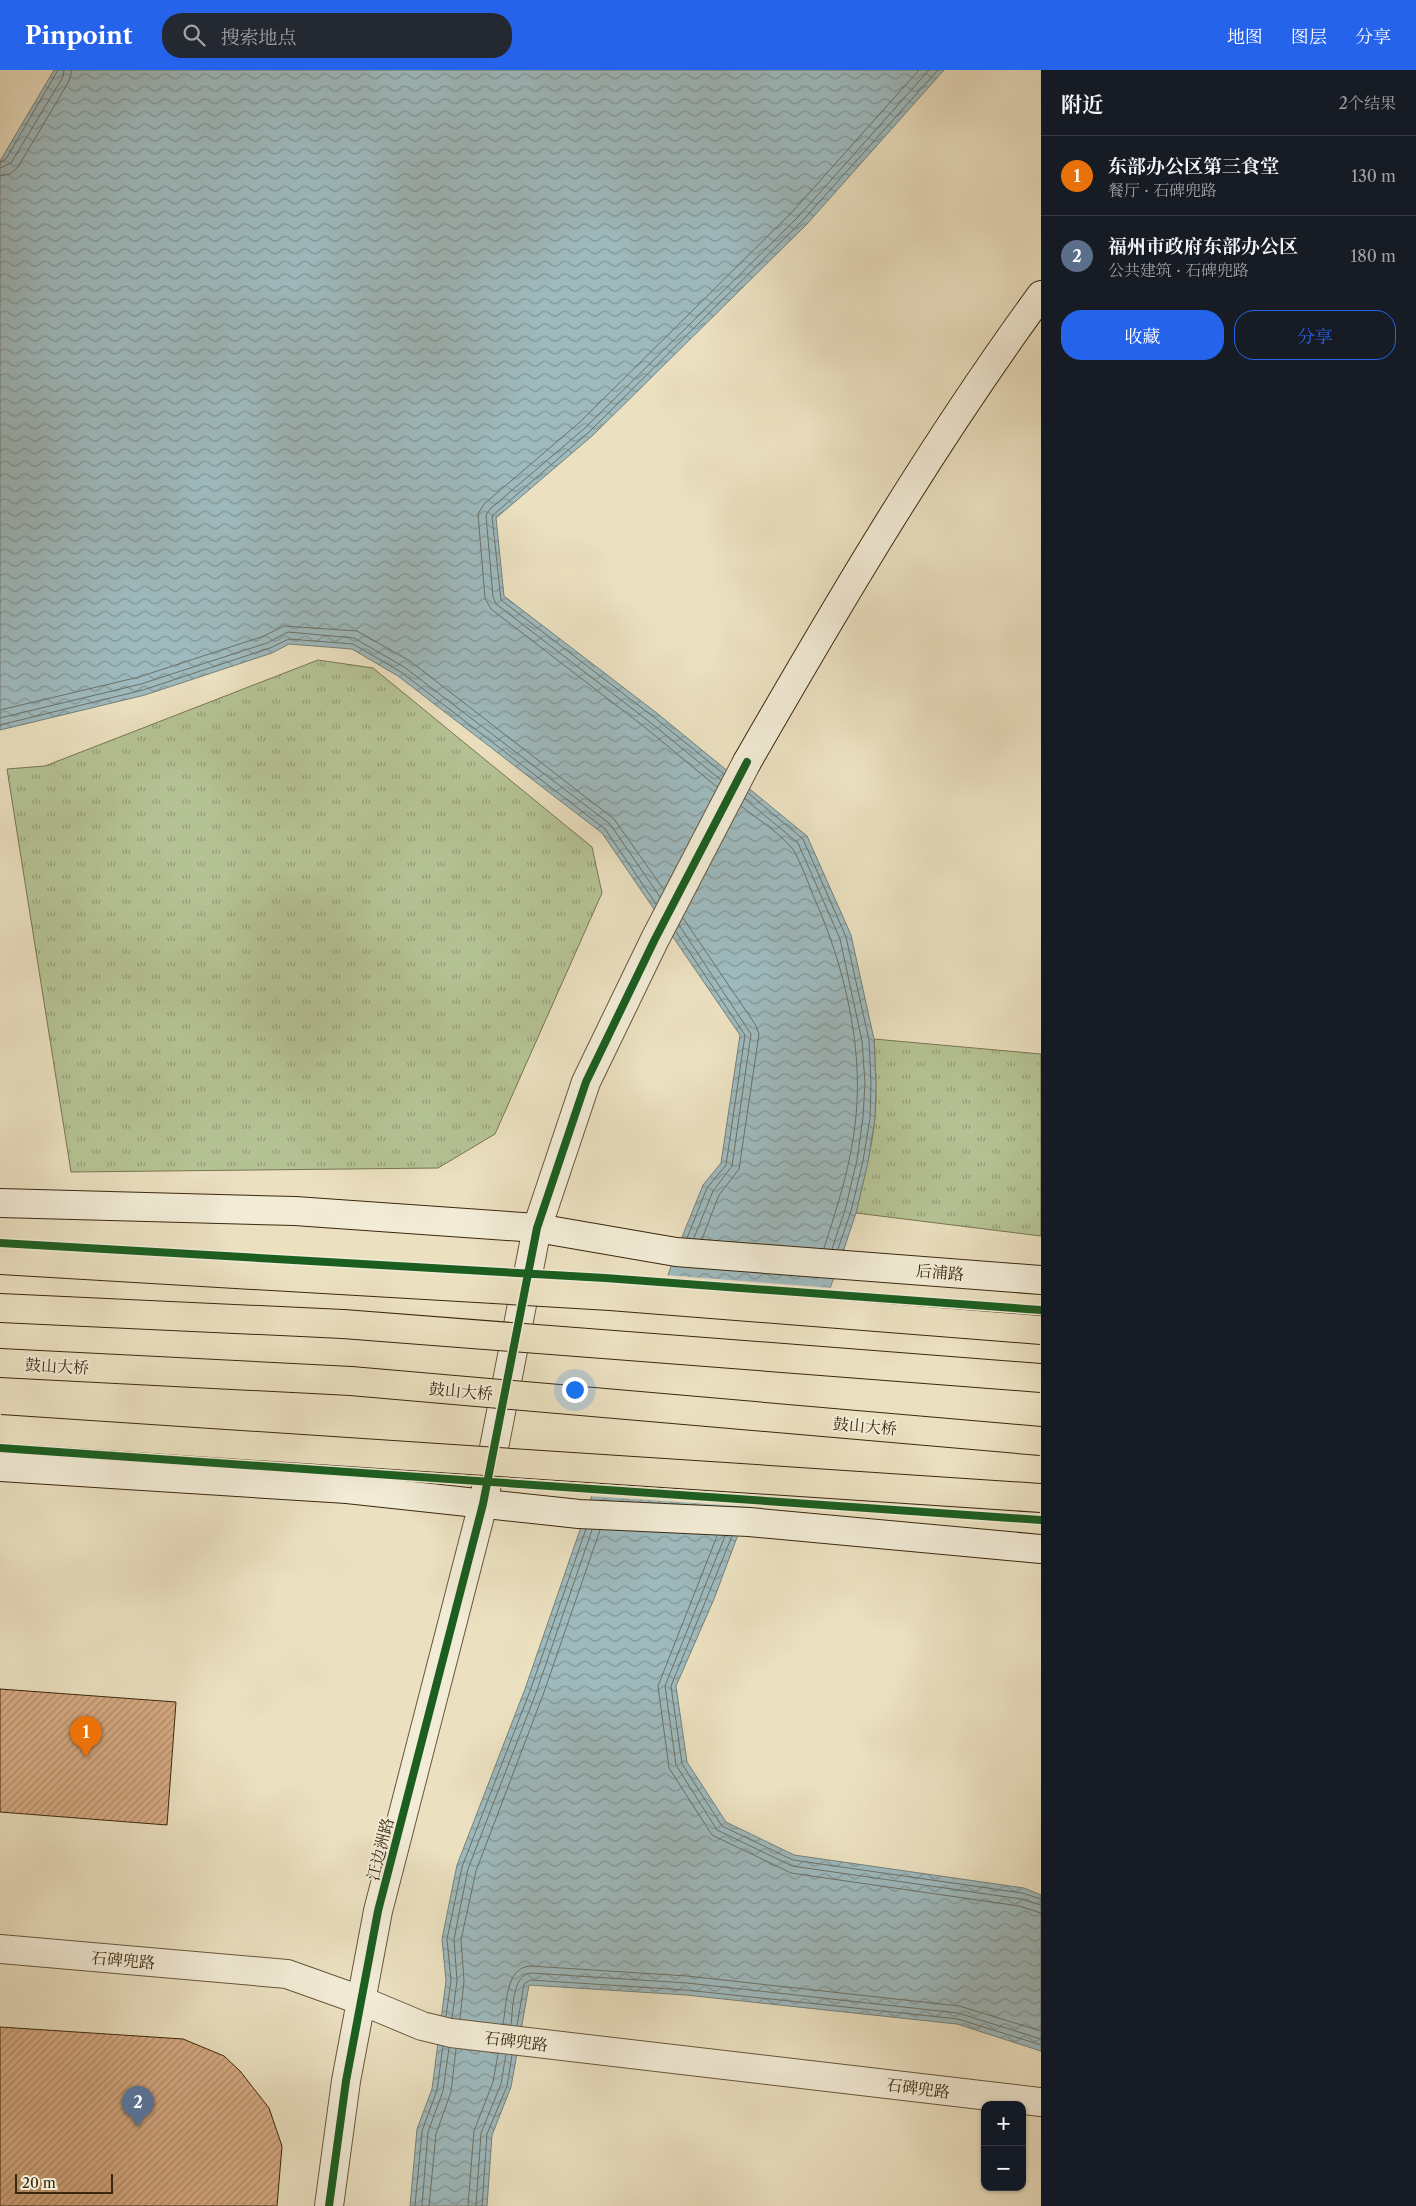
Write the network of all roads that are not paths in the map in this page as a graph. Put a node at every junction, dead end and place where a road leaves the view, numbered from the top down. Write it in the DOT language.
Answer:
graph roads {
  1 [pos="1041,295"];
  2 [pos="0,1202"];
  3 [pos="538,1228"];
  4 [pos="0,1260"];
  5 [pos="1041,1280"];
  6 [pos="0,1308"];
  7 [pos="1041,1330"];
  8 [pos="0,1362"];
  9 [pos="1041,1378"];
  10 [pos="0,1429"];
  11 [pos="1041,1441"];
  12 [pos="0,1467"];
  13 [pos="1041,1498"];
  14 [pos="483,1504"];
  15 [pos="1041,1549"];
  16 [pos="0,1949"];
  17 [pos="360,2000"];
  18 [pos="1041,2102"];
  19 [pos="329,2206"];
  1 -- 3 [label="main road, 江边洲路"];
  2 -- 3 [label="main road, 后浦路"];
  3 -- 5 [label="main road, 后浦路"];
  3 -- 14 [label="main road, 江边洲路"];
  4 -- 7 [label="highway, bridge"];
  6 -- 9 [label="highway, bridge"];
  8 -- 11 [label="highway, 鼓山大桥, bridge"];
  10 -- 13 [label="highway, bridge"];
  12 -- 14 [label="main road"];
  14 -- 15 [label="main road"];
  14 -- 17 [label="main road, 江边洲路"];
  16 -- 17 [label="main road, 石碑兜路"];
  17 -- 18 [label="main road, 石碑兜路"];
  17 -- 19 [label="main road, 江边洲路"];
}
